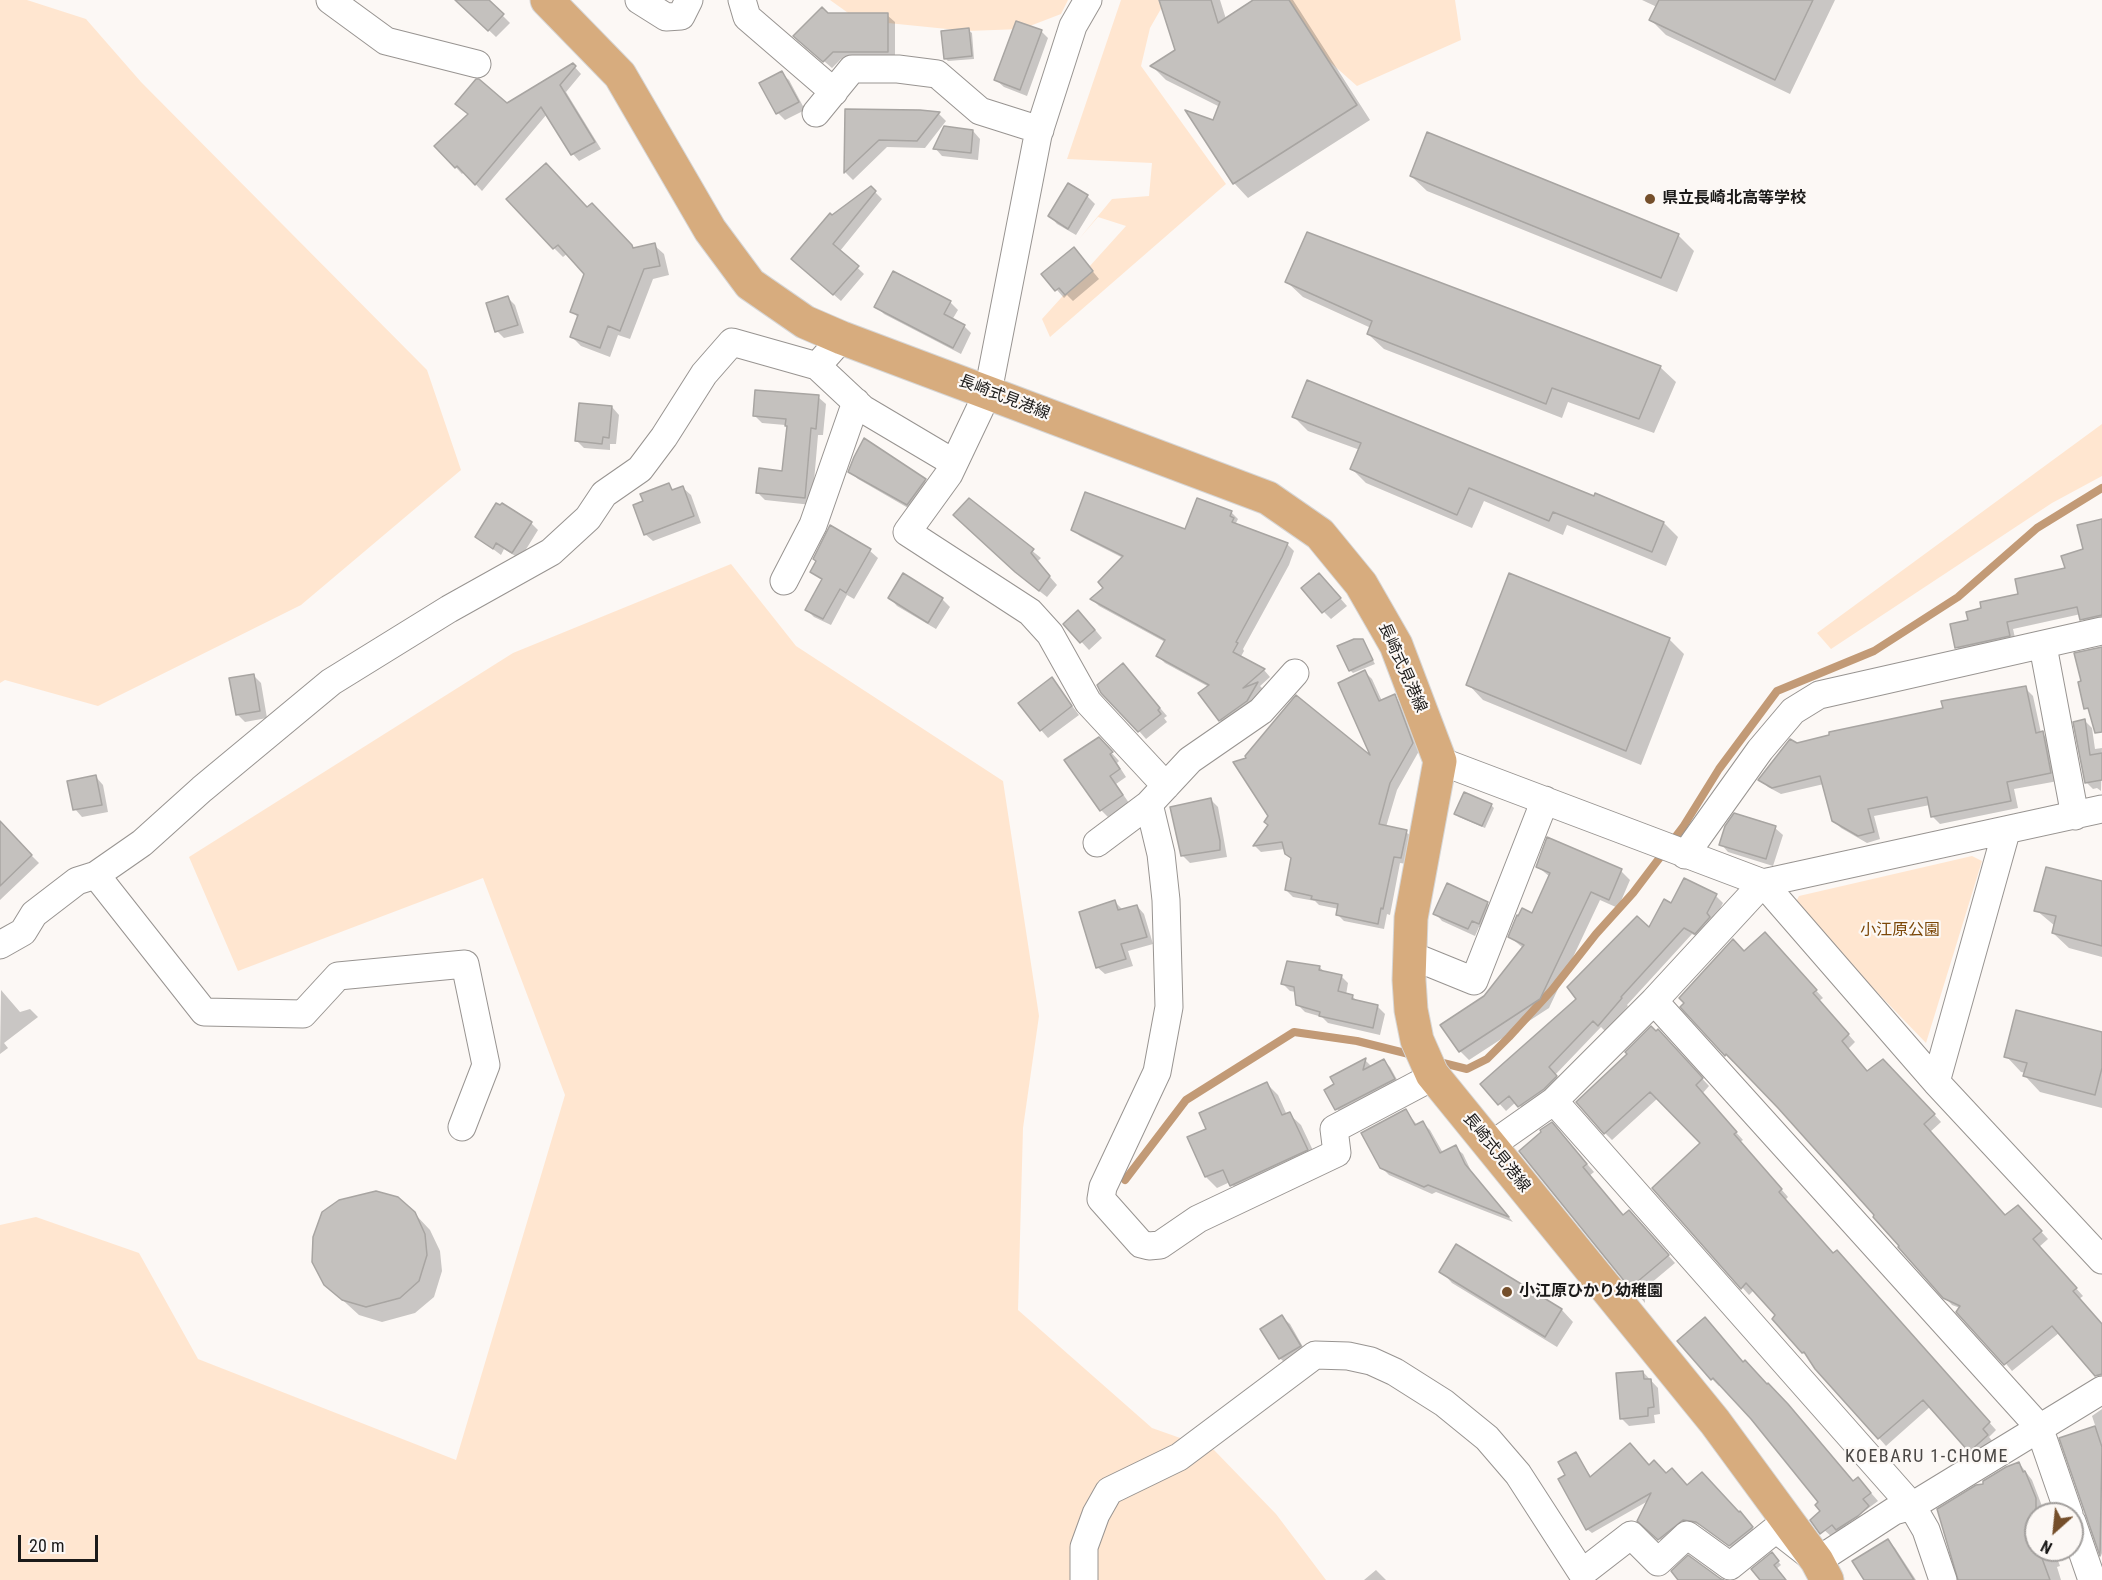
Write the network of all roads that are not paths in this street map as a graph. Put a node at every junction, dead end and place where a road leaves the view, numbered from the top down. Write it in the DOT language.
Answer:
graph roads {
  1 [pos="330,0"];
  2 [pos="547,0"];
  3 [pos="639,0"];
  4 [pos="689,0"];
  5 [pos="742,0"];
  6 [pos="1088,0"];
  7 [pos="477,64"];
  8 [pos="834,92"];
  9 [pos="816,113"];
  10 [pos="1040,130"];
  11 [pos="842,338"];
  12 [pos="817,366"];
  13 [pos="988,392"];
  14 [pos="856,402"];
  15 [pos="954,463"];
  16 [pos="784,582"];
  17 [pos="2102,631"];
  18 [pos="2043,646"];
  19 [pos="1294,674"];
  20 [pos="1440,761"];
  21 [pos="1157,795"];
  22 [pos="1545,800"];
  23 [pos="2102,809"];
  24 [pos="2075,816"];
  25 [pos="2006,832"];
  26 [pos="1097,843"];
  27 [pos="1685,855"];
  28 [pos="96,875"];
  29 [pos="1763,883"];
  30 [pos="0,945"];
  31 [pos="1410,955"];
  32 [pos="1654,1001"];
  33 [pos="1433,1075"];
  34 [pos="1936,1082"];
  35 [pos="1554,1101"];
  36 [pos="462,1127"];
  37 [pos="1490,1146"];
  38 [pos="2102,1260"];
  39 [pos="2102,1390"];
  40 [pos="2039,1427"];
  41 [pos="2065,1502"];
  42 [pos="1912,1506"];
  43 [pos="2084,1557"];
  44 [pos="1822,1571"];
  45 [pos="1084,1580"];
  46 [pos="1943,1580"];
  47 [pos="2092,1580"];
  1 -- 7 [label="street"];
  2 -- 11 [label="main road, 長崎式見港線"];
  3 -- 4 [label="street"];
  5 -- 8 [label="street"];
  6 -- 10 [label="street"];
  8 -- 9 [label="street"];
  8 -- 10 [label="street"];
  10 -- 13 [label="street"];
  11 -- 12 [label="street"];
  11 -- 13 [label="main road, 長崎式見港線"];
  12 -- 14 [label="street"];
  12 -- 28 [label="street"];
  13 -- 15 [label="street"];
  13 -- 20 [label="main road, 長崎式見港線"];
  14 -- 15 [label="street"];
  14 -- 16 [label="street"];
  15 -- 21 [label="street"];
  17 -- 18 [label="street"];
  18 -- 24 [label="street"];
  18 -- 27 [label="street"];
  19 -- 21 [label="street"];
  20 -- 22 [label="street"];
  20 -- 31 [label="main road, 長崎式見港線"];
  21 -- 26 [label="street"];
  21 -- 33 [label="street"];
  22 -- 27 [label="street"];
  22 -- 31 [label="street"];
  23 -- 24 [label="street"];
  24 -- 25 [label="street"];
  25 -- 29 [label="street"];
  25 -- 34 [label="street"];
  27 -- 29 [label="street"];
  28 -- 30 [label="street"];
  28 -- 36 [label="street"];
  29 -- 32 [label="street"];
  29 -- 34 [label="street"];
  31 -- 33 [label="main road, 長崎式見港線"];
  32 -- 35 [label="street"];
  32 -- 40 [label="street"];
  33 -- 37 [label="main road, 長崎式見港線"];
  34 -- 38 [label="street"];
  35 -- 37 [label="street"];
  35 -- 42 [label="street"];
  37 -- 44 [label="main road, 長崎式見港線"];
  39 -- 40 [label="street"];
  40 -- 41 [label="street"];
  40 -- 42 [label="street"];
  42 -- 44 [label="street"];
  42 -- 46 [label="street"];
  43 -- 47 [label="street"];
  44 -- 45 [label="street"];
}
